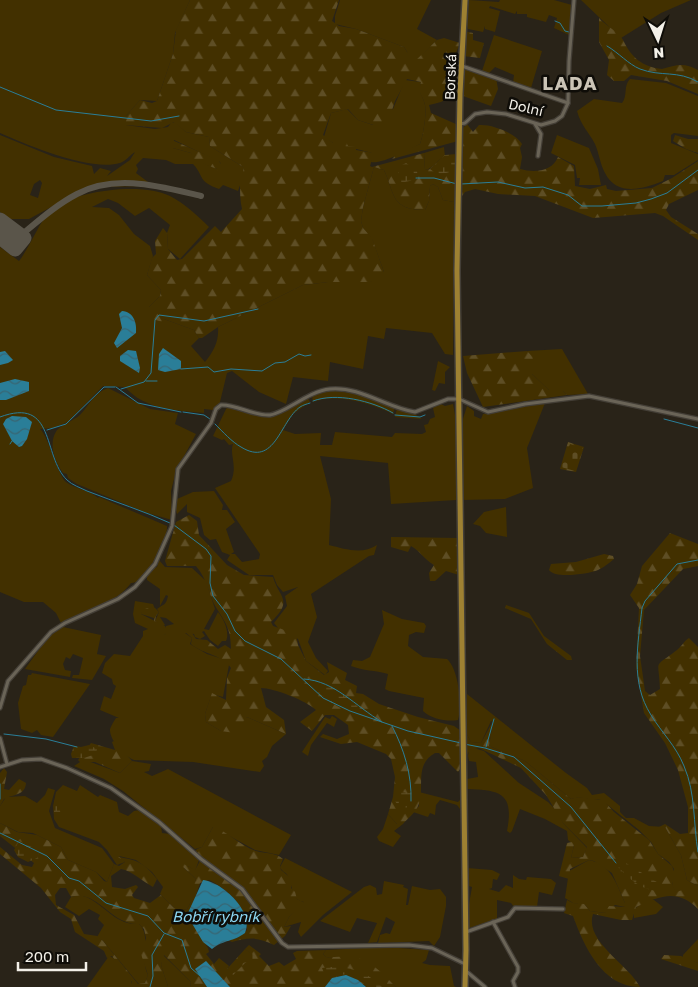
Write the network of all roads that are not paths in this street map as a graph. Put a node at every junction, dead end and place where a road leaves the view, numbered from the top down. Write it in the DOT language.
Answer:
graph roads {
  1 [pos="465,0"];
  2 [pos="574,0"];
  3 [pos="462,66"];
  4 [pos="568,103"];
  5 [pos="460,124"];
  6 [pos="535,124"];
  7 [pos="538,156"];
  8 [pos="459,399"];
  9 [pos="698,418"];
  10 [pos="0,708"];
  11 [pos="0,738"];
  12 [pos="7,764"];
  13 [pos="0,767"];
  14 [pos="563,909"];
  15 [pos="493,922"];
  16 [pos="466,932"];
  17 [pos="466,964"];
  18 [pos="466,971"];
  19 [pos="464,987"];
  20 [pos="486,987"];
  21 [pos="515,987"];
  1 -- 3 [label="main road, Borská"];
  2 -- 4 [label="street"];
  3 -- 4 [label="street"];
  3 -- 5 [label="main road, Borská"];
  4 -- 6 [label="street, Dolní"];
  5 -- 6 [label="street, Dolní"];
  5 -- 8 [label="main road, Borská"];
  6 -- 7 [label="street"];
  8 -- 9 [label="street"];
  8 -- 10 [label="street"];
  8 -- 16 [label="main road, Borská"];
  11 -- 12 [label="street"];
  12 -- 13 [label="street"];
  12 -- 17 [label="street"];
  14 -- 15 [label="street"];
  15 -- 16 [label="street"];
  15 -- 21 [label="street"];
  16 -- 17 [label="main road, Borská"];
  17 -- 18 [label="main road, Borská"];
  18 -- 19 [label="main road, Borská"];
  18 -- 20 [label="street"];
}
